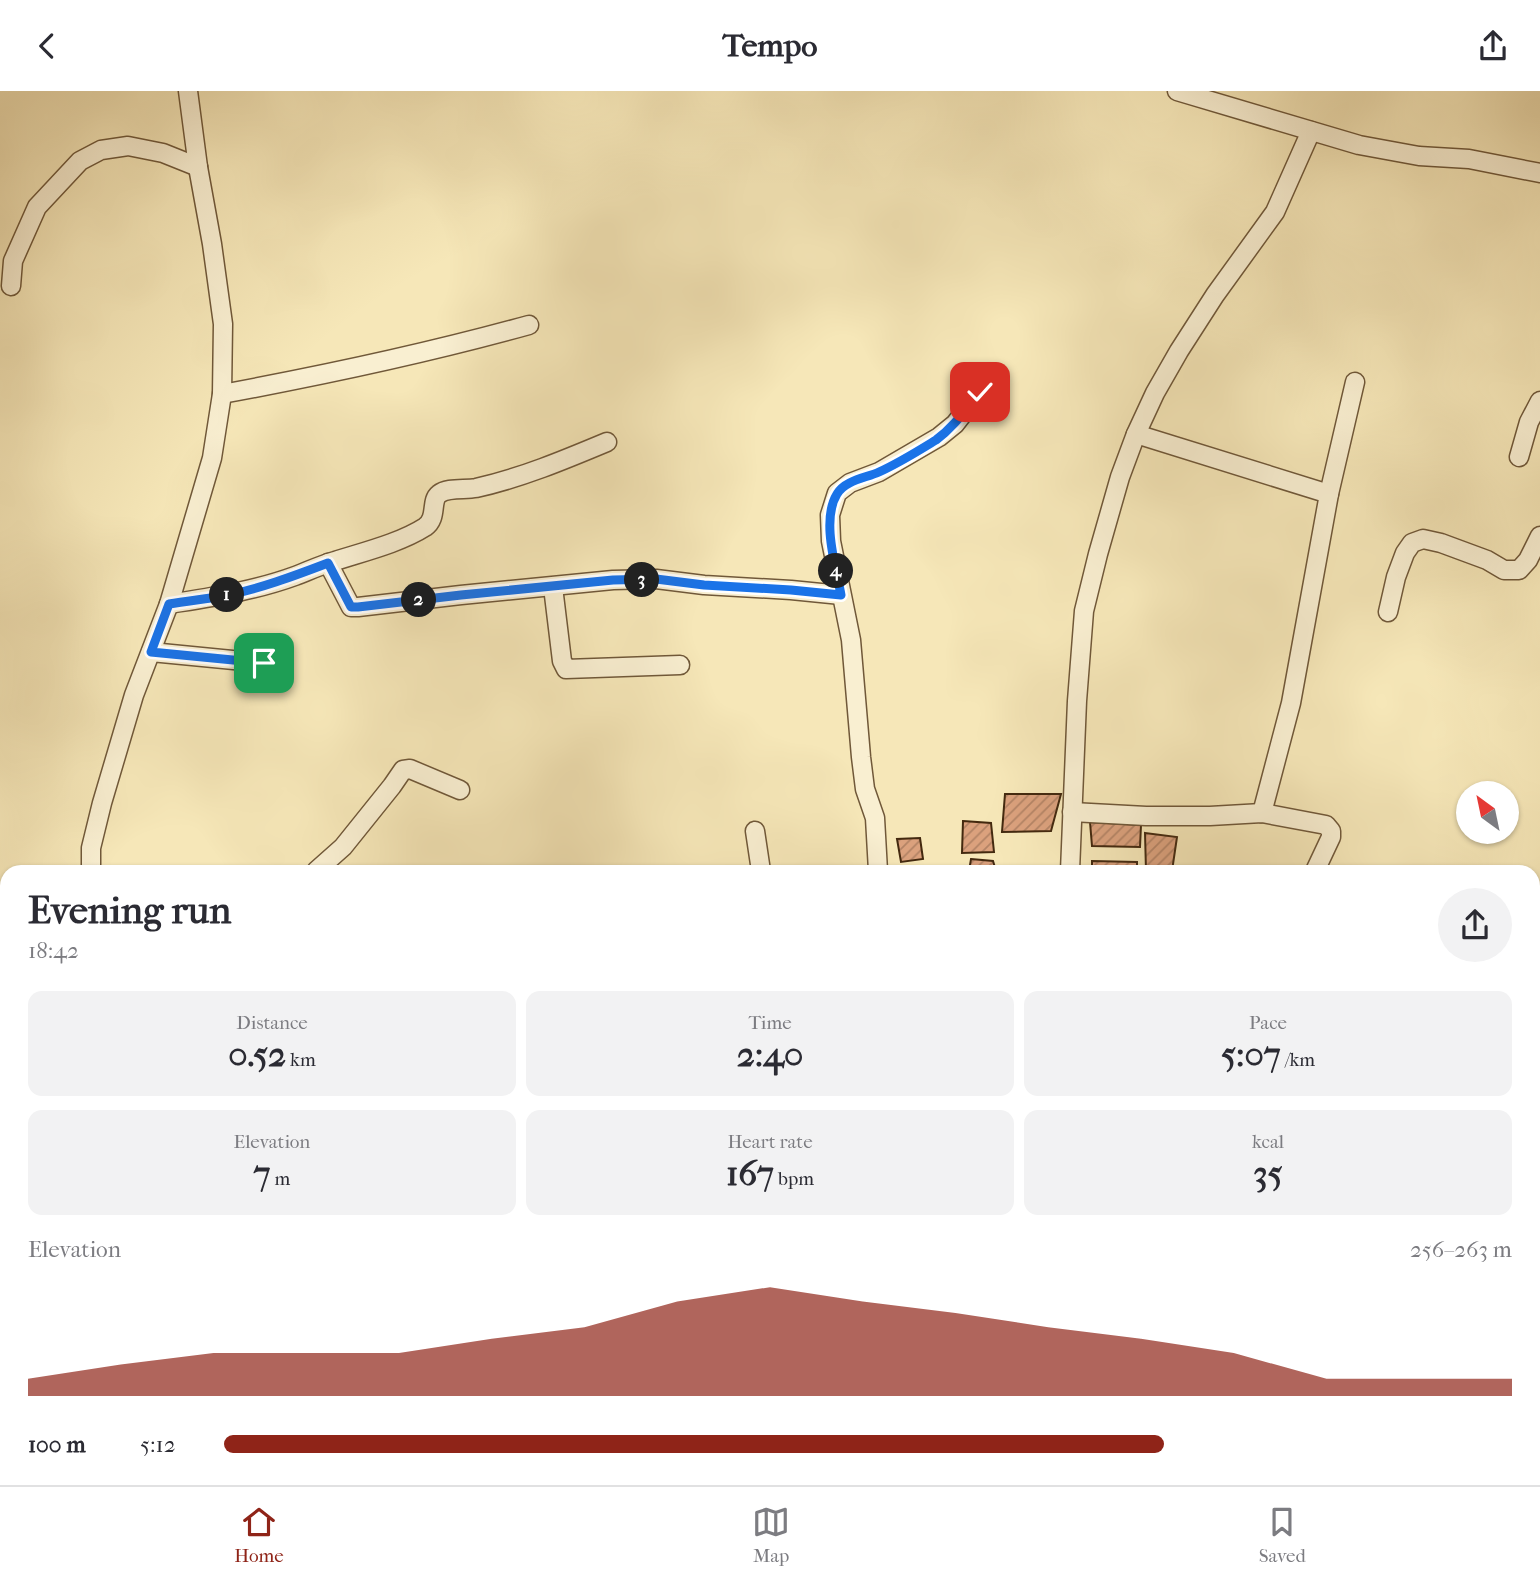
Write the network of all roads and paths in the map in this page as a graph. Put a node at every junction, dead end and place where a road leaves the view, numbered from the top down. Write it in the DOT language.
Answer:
graph roads {
  1 [pos="188,91"];
  2 [pos="1177,91"];
  3 [pos="1311,131"];
  4 [pos="198,167"];
  5 [pos="1540,173"];
  6 [pos="11,286"];
  7 [pos="529,325"];
  8 [pos="1355,382"];
  9 [pos="980,392"];
  10 [pos="222,394"];
  11 [pos="1540,401"];
  12 [pos="1136,434"];
  13 [pos="607,442"];
  14 [pos="1519,457"];
  15 [pos="1329,493"];
  16 [pos="1540,536"];
  17 [pos="328,563"];
  18 [pos="553,587"];
  19 [pos="841,595"];
  20 [pos="169,604"];
  21 [pos="1388,612"];
  22 [pos="151,652"];
  23 [pos="264,663"];
  24 [pos="680,665"];
  25 [pos="460,790"];
  26 [pos="1072,812"];
  27 [pos="1262,813"];
  28 [pos="755,831"];
  29 [pos="91,865"];
  30 [pos="323,865"];
  31 [pos="760,865"];
  32 [pos="878,865"];
  33 [pos="1070,865"];
  34 [pos="1318,865"];
  1 -- 4 [label="street"];
  2 -- 3 [label="street"];
  3 -- 5 [label="street"];
  3 -- 12 [label="street"];
  4 -- 6 [label="street"];
  4 -- 10 [label="street"];
  7 -- 10 [label="street"];
  8 -- 15 [label="street"];
  9 -- 19 [label="street"];
  10 -- 20 [label="street"];
  11 -- 14 [label="street"];
  12 -- 15 [label="street"];
  12 -- 26 [label="street"];
  13 -- 17 [label="street"];
  15 -- 27 [label="street"];
  16 -- 21 [label="street"];
  17 -- 18 [label="street"];
  17 -- 20 [label="street"];
  18 -- 19 [label="street"];
  18 -- 24 [label="street"];
  19 -- 32 [label="street"];
  20 -- 22 [label="street"];
  22 -- 23 [label="street"];
  22 -- 29 [label="street"];
  25 -- 30 [label="street"];
  26 -- 27 [label="street"];
  26 -- 33 [label="street"];
  27 -- 34 [label="street"];
  28 -- 31 [label="street"];
}
